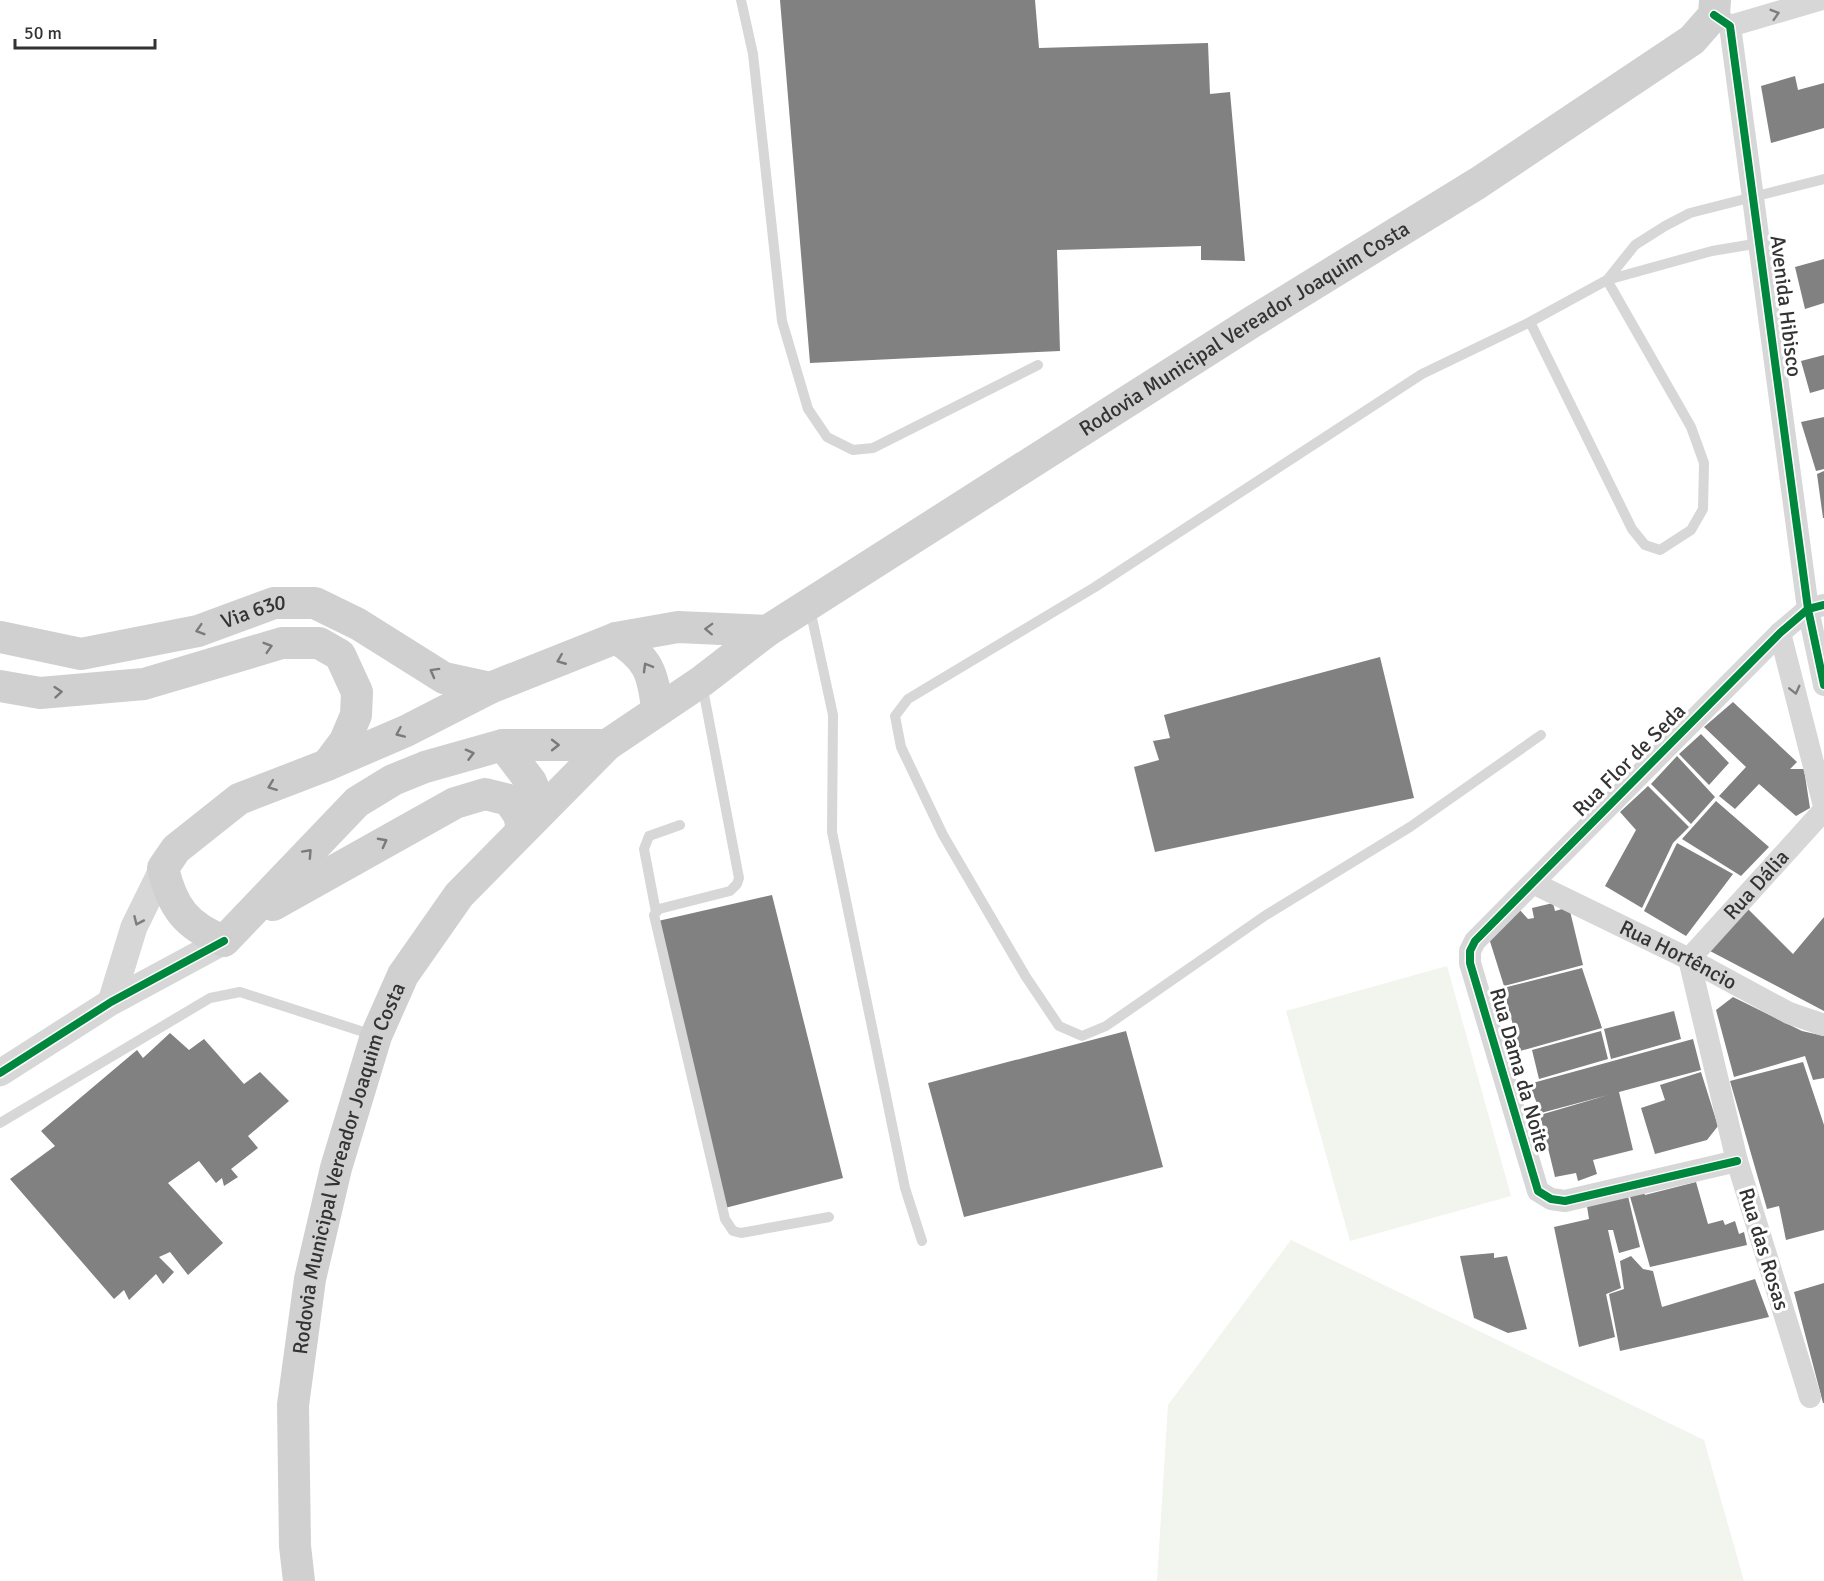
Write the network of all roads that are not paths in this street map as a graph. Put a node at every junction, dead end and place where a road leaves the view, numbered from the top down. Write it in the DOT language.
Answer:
graph roads {
  1 [pos="741,0"];
  2 [pos="1819,0"];
  3 [pos="1720,14"];
  4 [pos="1824,179"];
  5 [pos="1754,198"];
  6 [pos="1760,243"];
  7 [pos="1607,280"];
  8 [pos="1530,322"];
  9 [pos="1038,365"];
  10 [pos="808,603"];
  11 [pos="1816,607"];
  12 [pos="767,631"];
  13 [pos="1780,633"];
  14 [pos="0,637"];
  15 [pos="616,638"];
  16 [pos="702,681"];
  17 [pos="1824,685"];
  18 [pos="0,686"];
  19 [pos="490,688"];
  20 [pos="657,709"];
  21 [pos="1541,735"];
  22 [pos="503,745"];
  23 [pos="607,745"];
  24 [pos="327,765"];
  25 [pos="1824,808"];
  26 [pos="532,819"];
  27 [pos="680,825"];
  28 [pos="163,868"];
  29 [pos="1533,883"];
  30 [pos="656,912"];
  31 [pos="232,932"];
  32 [pos="1470,951"];
  33 [pos="1689,959"];
  34 [pos="111,1002"];
  35 [pos="1824,1025"];
  36 [pos="376,1036"];
  37 [pos="0,1073"];
  38 [pos="0,1123"];
  39 [pos="1737,1161"];
  40 [pos="829,1217"];
  41 [pos="922,1241"];
  42 [pos="1810,1398"];
  43 [pos="299,1581"];
  1 -- 9 [label="lane"];
  3 -- 2 [label="street, one-way"];
  3 -- 5 [label="street, Avenida Hibisco"];
  3 -- 10 [label="main road, Rodovia Municipal Vereador Joaquim Costa"];
  4 -- 5 [label="lane"];
  5 -- 6 [label="street, Avenida Hibisco"];
  5 -- 7 [label="lane"];
  6 -- 7 [label="lane"];
  6 -- 11 [label="street, Avenida Hibisco"];
  7 -- 8 [label="lane"];
  7 -- 8 [label="lane"];
  8 -- 21 [label="lane"];
  10 -- 12 [label="main road, Rodovia Municipal Vereador Joaquim Costa"];
  10 -- 41 [label="lane"];
  11 -- 13 [label="street, Rua Flor de Seda"];
  11 -- 17 [label="street, Avenida Hibisco"];
  12 -- 15 [label="main road, one-way"];
  12 -- 16 [label="main road, Rodovia Municipal Vereador Joaquim Costa"];
  13 -- 25 [label="street, one-way"];
  13 -- 29 [label="street, Rua Flor de Seda"];
  19 -- 14 [label="main road, Via 630, one-way"];
  15 -- 19 [label="main road, one-way"];
  20 -- 15 [label="main road, one-way"];
  16 -- 20 [label="main road, Rodovia Municipal Vereador Joaquim Costa"];
  16 -- 30 [label="lane"];
  18 -- 24 [label="main road, Via 630, one-way"];
  19 -- 24 [label="main road, one-way"];
  20 -- 23 [label="main road, Rodovia Municipal Vereador Joaquim Costa"];
  22 -- 23 [label="main road, one-way"];
  22 -- 26 [label="main road"];
  31 -- 22 [label="main road, one-way"];
  23 -- 26 [label="main road, Rodovia Municipal Vereador Joaquim Costa"];
  24 -- 28 [label="main road, one-way"];
  25 -- 33 [label="street, Rua Dália"];
  31 -- 26 [label="main road, one-way"];
  26 -- 36 [label="main road, Rodovia Municipal Vereador Joaquim Costa"];
  27 -- 30 [label="lane"];
  28 -- 31 [label="main road"];
  28 -- 34 [label="street, one-way"];
  29 -- 32 [label="street, Rua Flor de Seda"];
  29 -- 33 [label="street, Rua Hortêncio"];
  30 -- 40 [label="lane"];
  31 -- 34 [label="street"];
  32 -- 39 [label="street, Rua Dama da Noite"];
  33 -- 35 [label="street, Rua Hortêncio"];
  33 -- 39 [label="street, Rua das Rosas"];
  34 -- 37 [label="street"];
  36 -- 38 [label="lane"];
  36 -- 43 [label="main road, Rodovia Municipal Vereador Joaquim Costa"];
  39 -- 42 [label="street, Rua das Rosas"];
}
